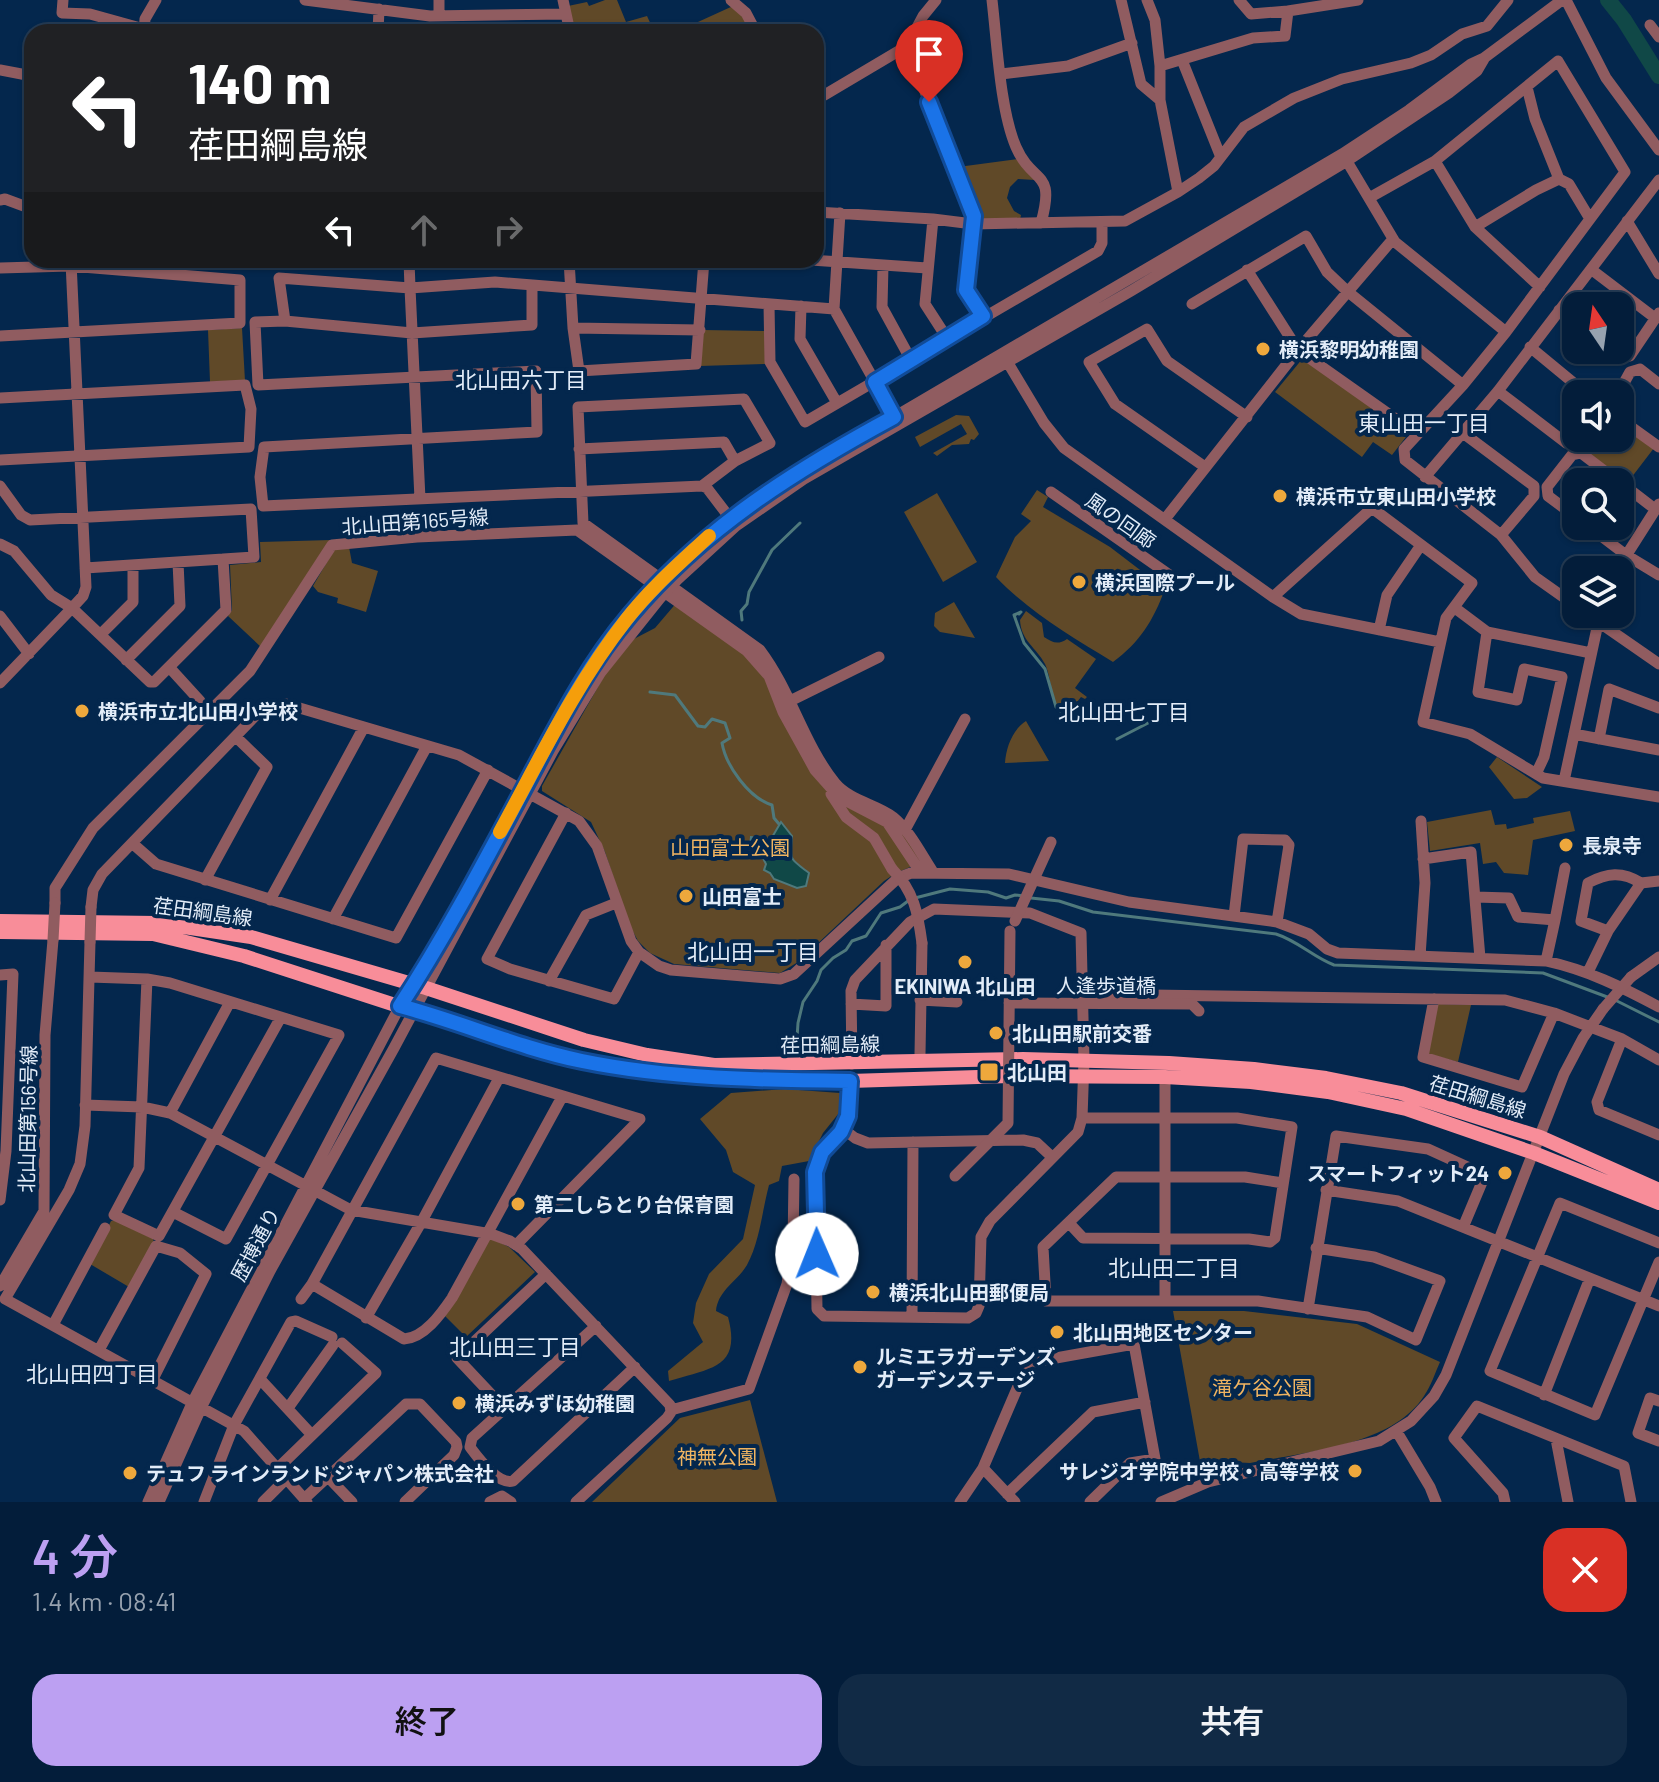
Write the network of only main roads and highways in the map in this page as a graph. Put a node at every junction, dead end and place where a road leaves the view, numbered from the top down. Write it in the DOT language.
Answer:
graph roads {
  1 [pos="0,921"];
  2 [pos="0,932"];
  3 [pos="1659,1190"];
  4 [pos="1659,1203"];
  1 -- 3 [label="main road, 荏田綱島線"];
  2 -- 4 [label="main road, 荏田綱島線"];
}
